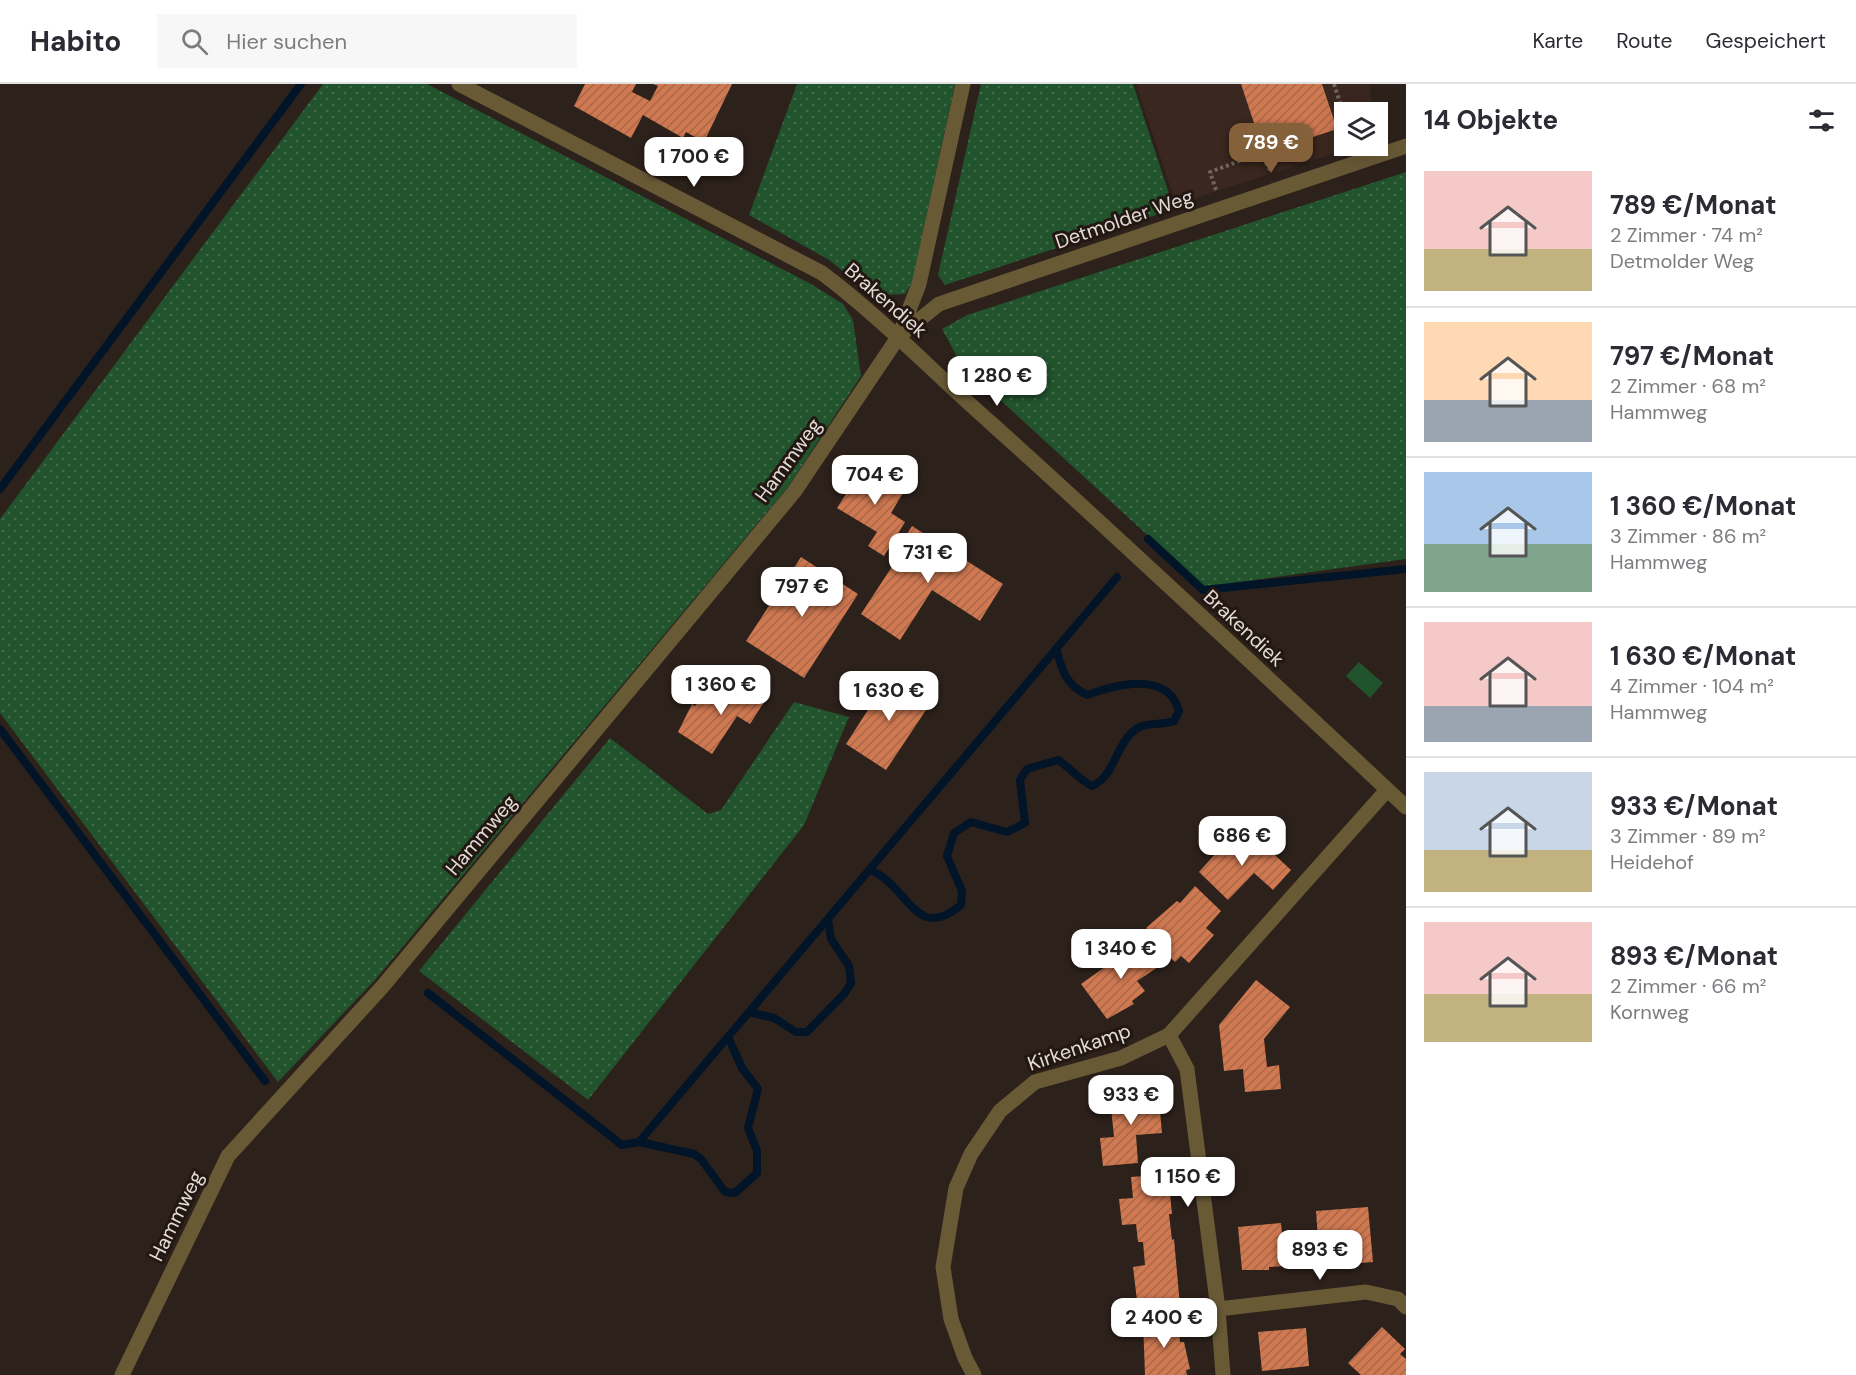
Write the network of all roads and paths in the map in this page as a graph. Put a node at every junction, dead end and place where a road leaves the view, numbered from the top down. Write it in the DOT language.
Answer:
graph roads {
  1 [pos="459,84"];
  2 [pos="963,84"];
  3 [pos="1334,84"];
  4 [pos="1340,102"];
  5 [pos="1406,146"];
  6 [pos="1280,165"];
  7 [pos="1222,208"];
  8 [pos="899,336"];
  9 [pos="1387,790"];
  10 [pos="1406,807"];
  11 [pos="1169,1035"];
  12 [pos="1406,1307"];
  13 [pos="1218,1309"];
  14 [pos="122,1375"];
  15 [pos="974,1375"];
  16 [pos="1223,1375"];
  1 -- 8 [label="street, Brakendiek"];
  2 -- 8 [label="street"];
  3 -- 4 [label="path"];
  5 -- 7 [label="street, Detmolder Weg"];
  6 -- 7 [label="path"];
  7 -- 8 [label="street, Detmolder Weg"];
  8 -- 9 [label="street, Brakendiek"];
  8 -- 14 [label="street, Hammweg"];
  9 -- 10 [label="street, Brakendiek"];
  9 -- 11 [label="street, Kirkenkamp"];
  11 -- 13 [label="street"];
  11 -- 15 [label="street, Kirkenkamp"];
  12 -- 13 [label="street"];
  13 -- 16 [label="street"];
}
